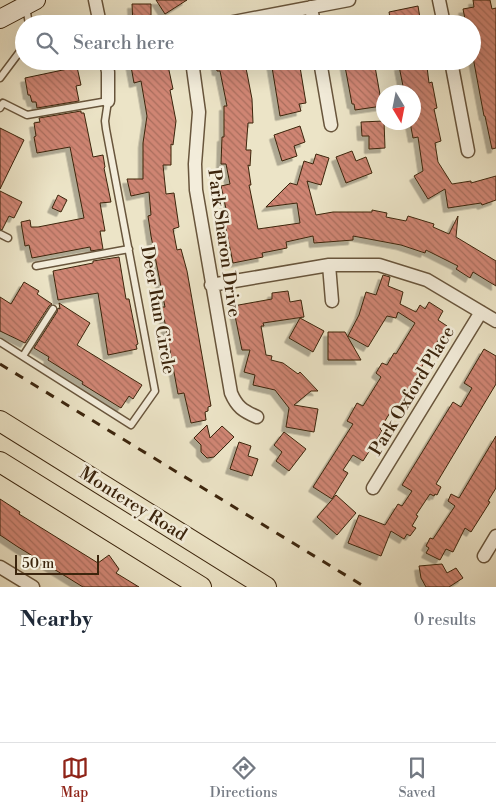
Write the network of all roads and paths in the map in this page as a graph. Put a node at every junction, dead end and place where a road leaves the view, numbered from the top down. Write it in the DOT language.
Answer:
graph roads {
  1 [pos="95,0"];
  2 [pos="349,0"];
  3 [pos="440,0"];
  4 [pos="31,3"];
  5 [pos="311,7"];
  6 [pos="98,15"];
  7 [pos="270,15"];
  8 [pos="312,15"];
  9 [pos="442,15"];
  10 [pos="0,20"];
  11 [pos="15,58"];
  12 [pos="108,70"];
  13 [pos="194,70"];
  14 [pos="322,70"];
  15 [pos="453,70"];
  16 [pos="0,78"];
  17 [pos="108,101"];
  18 [pos="0,108"];
  19 [pos="331,125"];
  20 [pos="468,151"];
  21 [pos="0,234"];
  22 [pos="8,238"];
  23 [pos="129,249"];
  24 [pos="329,265"];
  25 [pos="36,266"];
  26 [pos="211,285"];
  27 [pos="332,301"];
  28 [pos="53,309"];
  29 [pos="481,312"];
  30 [pos="496,321"];
  31 [pos="0,342"];
  32 [pos="23,356"];
  33 [pos="257,417"];
  34 [pos="0,421"];
  35 [pos="0,462"];
  36 [pos="373,488"];
  37 [pos="496,536"];
  38 [pos="484,556"];
  39 [pos="0,567"];
  40 [pos="33,587"];
  41 [pos="201,587"];
  42 [pos="266,587"];
  1 -- 6 [label="street"];
  2 -- 5 [label="street"];
  3 -- 9 [label="street"];
  4 -- 10 [label="main road"];
  5 -- 7 [label="street"];
  5 -- 8 [label="street"];
  11 -- 16 [label="lane"];
  12 -- 17 [label="street, Deer Run Circle"];
  13 -- 26 [label="street, Park Sharon Drive"];
  14 -- 19 [label="street"];
  15 -- 20 [label="street"];
  17 -- 18 [label="lane"];
  17 -- 23 [label="lane, Deer Run Circle"];
  21 -- 22 [label="lane"];
  23 -- 25 [label="lane"];
  23 -- 32 [label="lane, Deer Run Circle"];
  24 -- 26 [label="street"];
  24 -- 27 [label="street"];
  24 -- 29 [label="street"];
  26 -- 33 [label="street, Park Sharon Drive"];
  28 -- 32 [label="lane"];
  29 -- 30 [label="street"];
  29 -- 36 [label="street, Park Oxford Place"];
  31 -- 32 [label="lane, Deer Run Circle"];
  34 -- 42 [label="main road, Monterey Road"];
  35 -- 41 [label="main road, Monterey Road"];
  37 -- 38 [label="street"];
  39 -- 40 [label="street"];
}
